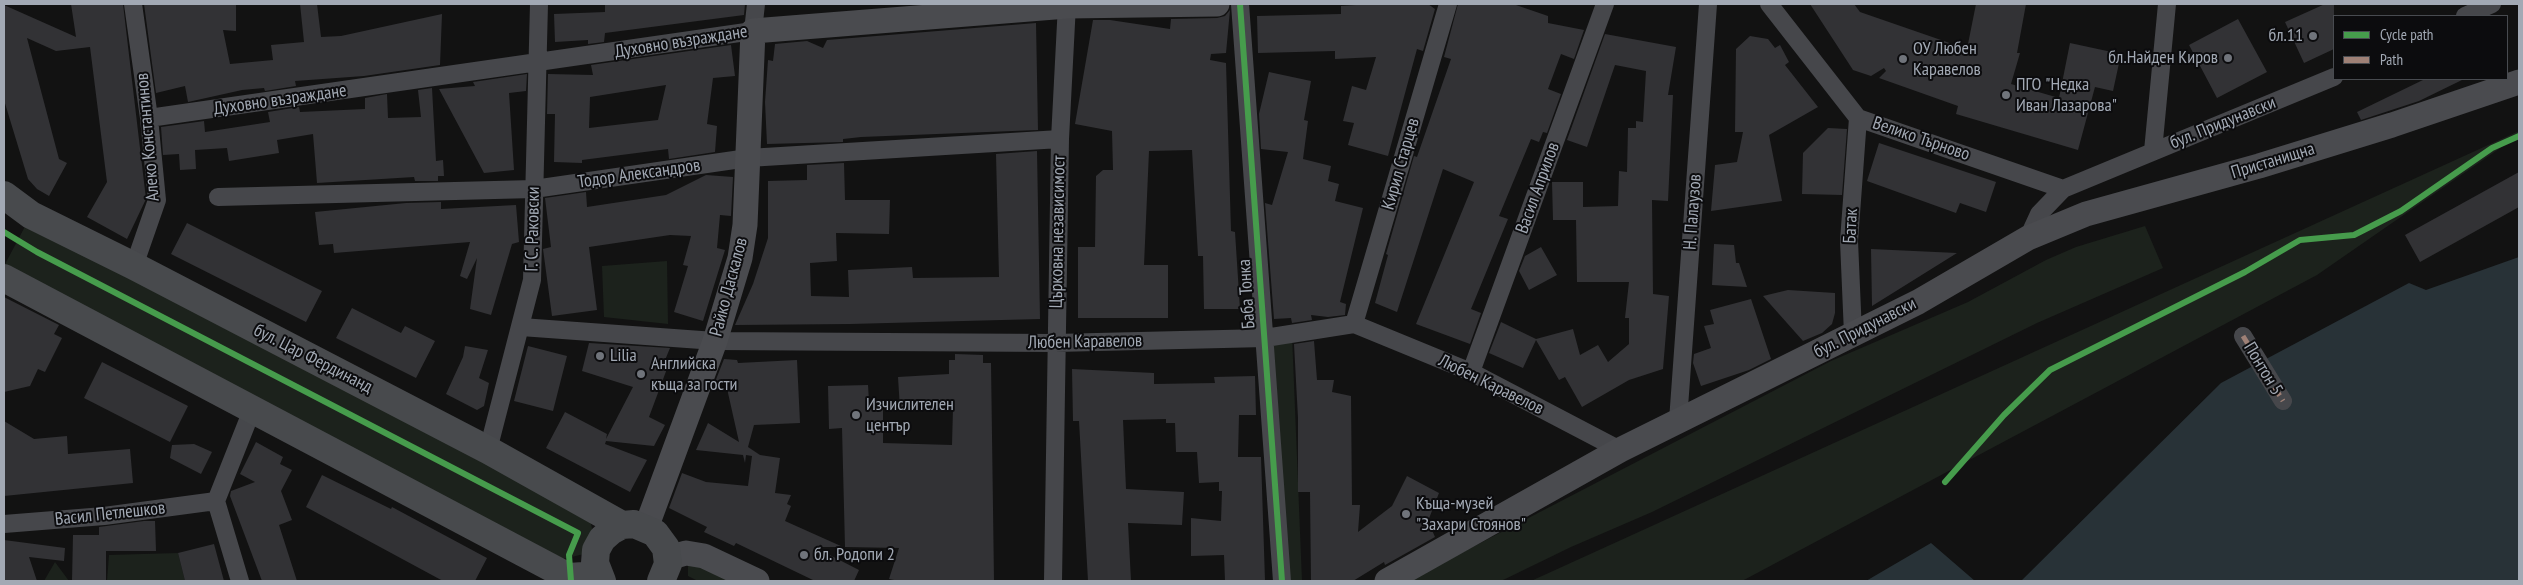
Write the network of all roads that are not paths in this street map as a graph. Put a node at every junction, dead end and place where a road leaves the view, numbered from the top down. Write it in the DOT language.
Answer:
graph roads {
  1 [pos="133,4"];
  2 [pos="539,4"];
  3 [pos="756,4"];
  4 [pos="1217,4"];
  5 [pos="1240,4"];
  6 [pos="1448,4"];
  7 [pos="1605,4"];
  8 [pos="1708,4"];
  9 [pos="1769,4"];
  10 [pos="2167,4"];
  11 [pos="2492,4"];
  12 [pos="1067,5"];
  13 [pos="2467,15"];
  14 [pos="753,31"];
  15 [pos="536,64"];
  16 [pos="2333,77"];
  17 [pos="2519,82"];
  18 [pos="149,118"];
  19 [pos="1858,118"];
  20 [pos="1060,139"];
  21 [pos="2153,151"];
  22 [pos="748,158"];
  23 [pos="534,189"];
  24 [pos="2063,189"];
  25 [pos="4,195"];
  26 [pos="218,197"];
  27 [pos="2028,238"];
  28 [pos="134,266"];
  29 [pos="4,278"];
  30 [pos="1354,324"];
  31 [pos="521,327"];
  32 [pos="1853,334"];
  33 [pos="2243,336"];
  34 [pos="1265,338"];
  35 [pos="715,341"];
  36 [pos="1055,343"];
  37 [pos="1470,372"];
  38 [pos="2283,402"];
  39 [pos="252,410"];
  40 [pos="1678,421"];
  41 [pos="488,450"];
  42 [pos="1620,450"];
  43 [pos="216,501"];
  44 [pos="4,524"];
  45 [pos="634,527"];
  46 [pos="664,569"];
  47 [pos="600,578"];
  48 [pos="566,579"];
  49 [pos="240,581"];
  50 [pos="757,581"];
  51 [pos="1053,581"];
  52 [pos="1282,581"];
  53 [pos="1387,581"];
  1 -- 18 [label="street, Алеко Константинов"];
  2 -- 15 [label="street, Г. С. Раковски"];
  3 -- 14 [label="street, Райко Даскалов"];
  4 -- 12 [label="main road, Духовно възраждане"];
  5 -- 34 [label="street, Баба Тонка"];
  6 -- 30 [label="street, Кирил Старцев"];
  7 -- 37 [label="street, Васил Априлов"];
  8 -- 40 [label="street, Н. Палаузов"];
  9 -- 19 [label="street, Велико Търново"];
  10 -- 21 [label="street"];
  11 -- 13 [label="street"];
  12 -- 14 [label="main road, Духовно възраждане"];
  12 -- 20 [label="street, Църковна независимост"];
  14 -- 15 [label="street, Духовно възраждане"];
  14 -- 22 [label="main road, Райко Даскалов"];
  15 -- 18 [label="street, Духовно възраждане"];
  15 -- 23 [label="street, Г. С. Раковски"];
  16 -- 21 [label="street, бул. Придунавски"];
  17 -- 27 [label="main road, Пристанищна"];
  18 -- 28 [label="street, Алеко Константинов"];
  19 -- 24 [label="street, Велико Търново"];
  19 -- 32 [label="street, Батак"];
  20 -- 22 [label="street, Тодор Александров"];
  20 -- 36 [label="street, Църковна независимост"];
  21 -- 24 [label="street, бул. Придунавски"];
  22 -- 23 [label="street, Тодор Александров"];
  22 -- 35 [label="main road, Райко Даскалов"];
  23 -- 26 [label="street, Тодор Александров"];
  23 -- 31 [label="street, Г. С. Раковски"];
  24 -- 27 [label="street, бул. Придунавски"];
  25 -- 28 [label="main road, бул. Цар Фердинанд"];
  27 -- 32 [label="main road, бул. Придунавски"];
  28 -- 41 [label="main road, бул. Цар Фердинанд"];
  29 -- 39 [label="main road"];
  30 -- 34 [label="street, Любен Каравелов"];
  30 -- 37 [label="street, Любен Каравелов"];
  31 -- 35 [label="street, Любен Каравелов"];
  31 -- 41 [label="street, Г. С. Раковски"];
  32 -- 40 [label="main road, бул. Придунавски"];
  33 -- 38 [label="street, Понтон 5"];
  34 -- 36 [label="street, Любен Каравелов"];
  34 -- 52 [label="street, Баба Тонка"];
  35 -- 36 [label="street, Любен Каравелов"];
  35 -- 45 [label="main road, Райко Даскалов"];
  36 -- 51 [label="street, Църковна независимост"];
  37 -- 42 [label="street, Любен Каравелов"];
  39 -- 43 [label="street"];
  39 -- 48 [label="main road"];
  40 -- 42 [label="main road, бул. Придунавски"];
  41 -- 45 [label="main road, бул. Цар Фердинанд"];
  42 -- 53 [label="main road, бул. Придунавски"];
  43 -- 44 [label="street, Васил Петлешков"];
  43 -- 49 [label="street"];
  45 -- 46 [label="main road, бул. Цар Фердинанд"];
  45 -- 47 [label="main road"];
  46 -- 50 [label="main road"];
  47 -- 48 [label="main road"];
}
